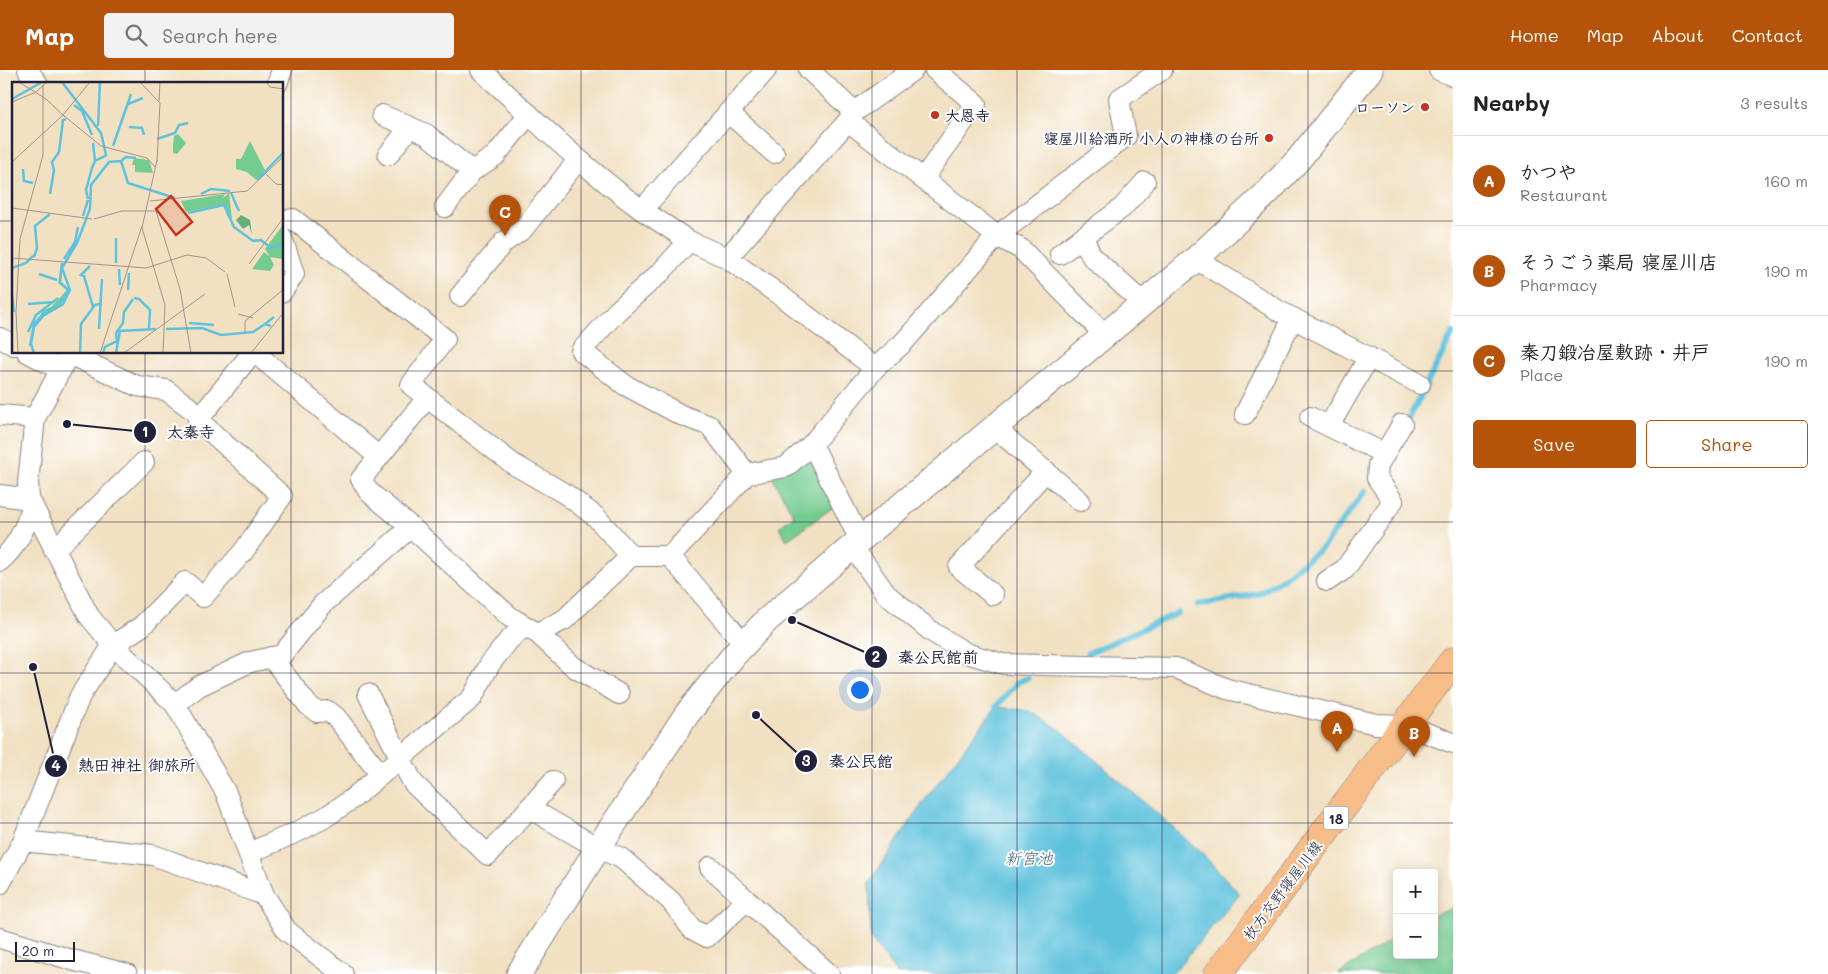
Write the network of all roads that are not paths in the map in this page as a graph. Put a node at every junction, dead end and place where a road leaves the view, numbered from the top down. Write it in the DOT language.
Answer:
graph roads {
  1 [pos="28,70"];
  2 [pos="282,70"];
  3 [pos="481,70"];
  4 [pos="766,70"];
  5 [pos="809,70"];
  6 [pos="913,70"];
  7 [pos="935,70"];
  8 [pos="1162,70"];
  9 [pos="1370,70"];
  10 [pos="1439,70"];
  11 [pos="1453,76"];
  12 [pos="37,82"];
  13 [pos="278,82"];
  14 [pos="729,113"];
  15 [pos="529,114"];
  16 [pos="382,115"];
  17 [pos="851,117"];
  18 [pos="410,127"];
  19 [pos="774,153"];
  20 [pos="388,155"];
  21 [pos="578,160"];
  22 [pos="472,171"];
  23 [pos="923,178"];
  24 [pos="1145,182"];
  25 [pos="445,207"];
  26 [pos="642,210"];
  27 [pos="284,221"];
  28 [pos="996,236"];
  29 [pos="1083,237"];
  30 [pos="688,241"];
  31 [pos="284,244"];
  32 [pos="1060,254"];
  33 [pos="727,258"];
  34 [pos="1196,259"];
  35 [pos="284,289"];
  36 [pos="460,296"];
  37 [pos="1144,304"];
  38 [pos="1293,318"];
  39 [pos="1106,336"];
  40 [pos="0,338"];
  41 [pos="12,345"];
  42 [pos="38,354"];
  43 [pos="251,354"];
  44 [pos="254,354"];
  45 [pos="1369,357"];
  46 [pos="67,359"];
  47 [pos="876,368"];
  48 [pos="1420,384"];
  49 [pos="427,398"];
  50 [pos="1245,414"];
  51 [pos="0,415"];
  52 [pos="201,416"];
  53 [pos="1310,416"];
  54 [pos="34,418"];
  55 [pos="1402,424"];
  56 [pos="1329,426"];
  57 [pos="995,428"];
  58 [pos="812,444"];
  59 [pos="1385,454"];
  60 [pos="379,457"];
  61 [pos="144,462"];
  62 [pos="1046,471"];
  63 [pos="747,474"];
  64 [pos="0,495"];
  65 [pos="1080,501"];
  66 [pos="31,503"];
  67 [pos="410,527"];
  68 [pos="857,543"];
  69 [pos="54,550"];
  70 [pos="631,556"];
  71 [pos="670,556"];
  72 [pos="0,561"];
  73 [pos="1328,581"];
  74 [pos="993,594"];
  75 [pos="531,630"];
  76 [pos="744,644"];
  77 [pos="113,645"];
  78 [pos="271,657"];
  79 [pos="1453,661"];
  80 [pos="368,694"];
  81 [pos="619,694"];
  82 [pos="175,704"];
  83 [pos="1406,725"];
  84 [pos="1453,743"];
  85 [pos="400,757"];
  86 [pos="380,774"];
  87 [pos="553,781"];
  88 [pos="529,808"];
  89 [pos="23,841"];
  90 [pos="598,848"];
  91 [pos="249,853"];
  92 [pos="710,867"];
  93 [pos="0,884"];
  94 [pos="264,895"];
  95 [pos="746,901"];
  96 [pos="0,938"];
  97 [pos="826,973"];
  98 [pos="127,974"];
  99 [pos="343,974"];
  100 [pos="519,974"];
  101 [pos="1218,974"];
  1 -- 12 [label="street"];
  2 -- 13 [label="street"];
  3 -- 15 [label="street"];
  4 -- 14 [label="street"];
  5 -- 17 [label="street"];
  6 -- 17 [label="street"];
  7 -- 23 [label="street"];
  8 -- 28 [label="street"];
  9 -- 34 [label="street"];
  10 -- 11 [label="street"];
  14 -- 19 [label="street"];
  14 -- 26 [label="street"];
  15 -- 21 [label="street"];
  15 -- 22 [label="street"];
  16 -- 18 [label="street"];
  17 -- 23 [label="street"];
  17 -- 33 [label="street"];
  18 -- 20 [label="street"];
  18 -- 22 [label="street"];
  21 -- 26 [label="street"];
  21 -- 36 [label="street"];
  22 -- 25 [label="street"];
  23 -- 28 [label="street"];
  24 -- 29 [label="street"];
  26 -- 30 [label="street"];
  27 -- 49 [label="street"];
  28 -- 39 [label="street"];
  28 -- 47 [label="street"];
  29 -- 32 [label="street"];
  29 -- 37 [label="street"];
  30 -- 33 [label="street"];
  30 -- 63 [label="street"];
  31 -- 35 [label="street"];
  33 -- 47 [label="street"];
  34 -- 37 [label="street"];
  34 -- 38 [label="street"];
  37 -- 39 [label="street"];
  38 -- 45 [label="street"];
  38 -- 50 [label="street"];
  39 -- 57 [label="street"];
  40 -- 41 [label="street"];
  42 -- 46 [label="street"];
  43 -- 52 [label="street"];
  44 -- 60 [label="street"];
  45 -- 48 [label="street"];
  45 -- 56 [label="street"];
  46 -- 52 [label="street"];
  46 -- 54 [label="street"];
  47 -- 58 [label="street"];
  49 -- 60 [label="street"];
  49 -- 70 [label="street"];
  51 -- 54 [label="street"];
  52 -- 77 [label="street"];
  53 -- 56 [label="street"];
  54 -- 66 [label="street"];
  55 -- 59 [label="street"];
  56 -- 59 [label="street"];
  57 -- 62 [label="street"];
  57 -- 68 [label="street"];
  58 -- 63 [label="street"];
  58 -- 68 [label="street"];
  59 -- 73 [label="street"];
  60 -- 67 [label="street"];
  61 -- 69 [label="street"];
  62 -- 65 [label="street"];
  62 -- 74 [label="street"];
  63 -- 71 [label="street"];
  64 -- 66 [label="street"];
  66 -- 69 [label="street"];
  66 -- 72 [label="street"];
  67 -- 75 [label="street"];
  67 -- 78 [label="street"];
  68 -- 76 [label="street"];
  68 -- 83 [label="street"];
  69 -- 77 [label="street"];
  70 -- 71 [label="street"];
  70 -- 75 [label="street"];
  71 -- 76 [label="street"];
  75 -- 81 [label="street"];
  75 -- 85 [label="street"];
  76 -- 90 [label="street"];
  77 -- 82 [label="street"];
  77 -- 89 [label="street"];
  78 -- 82 [label="street"];
  78 -- 86 [label="street"];
  79 -- 83 [label="main road, 枚方交野寝屋川線 / 18"];
  80 -- 85 [label="street"];
  82 -- 91 [label="street"];
  83 -- 84 [label="street"];
  83 -- 101 [label="main road, 枚方交野寝屋川線 / 18"];
  85 -- 86 [label="street"];
  85 -- 88 [label="street"];
  86 -- 91 [label="street"];
  87 -- 88 [label="street"];
  88 -- 90 [label="street"];
  89 -- 93 [label="street"];
  89 -- 94 [label="street"];
  90 -- 95 [label="street"];
  90 -- 100 [label="street"];
  91 -- 94 [label="street"];
  92 -- 95 [label="street"];
  94 -- 99 [label="street"];
  95 -- 97 [label="street"];
  96 -- 98 [label="street"];
}
